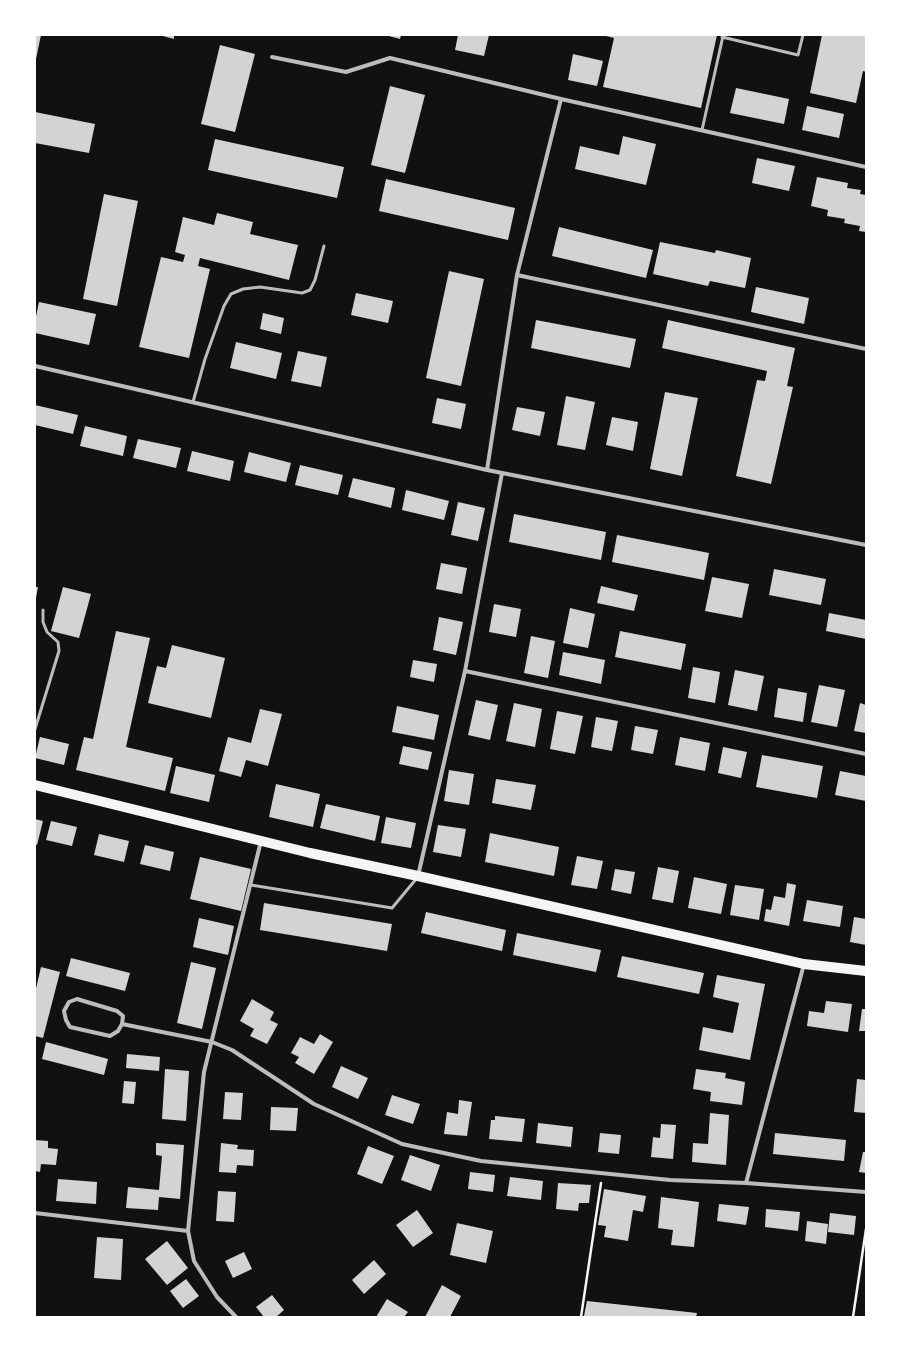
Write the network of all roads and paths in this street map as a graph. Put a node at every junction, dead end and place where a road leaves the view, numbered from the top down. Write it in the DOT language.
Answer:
graph roads {
  1 [pos="803,35"];
  2 [pos="723,36"];
  3 [pos="272,57"];
  4 [pos="561,99"];
  5 [pos="702,130"];
  6 [pos="866,167"];
  7 [pos="324,246"];
  8 [pos="517,275"];
  9 [pos="866,349"];
  10 [pos="35,366"];
  11 [pos="193,402"];
  12 [pos="487,470"];
  13 [pos="502,473"];
  14 [pos="866,545"];
  15 [pos="43,610"];
  16 [pos="465,671"];
  17 [pos="35,729"];
  18 [pos="866,754"];
  19 [pos="35,785"];
  20 [pos="262,840"];
  21 [pos="418,876"];
  22 [pos="251,885"];
  23 [pos="804,964"];
  24 [pos="866,971"];
  25 [pos="122,1024"];
  26 [pos="212,1042"];
  27 [pos="603,1174"];
  28 [pos="746,1182"];
  29 [pos="866,1192"];
  30 [pos="35,1213"];
  31 [pos="866,1229"];
  32 [pos="188,1231"];
  33 [pos="236,1317"];
  34 [pos="582,1317"];
  35 [pos="853,1317"];
  1 -- 2 [label="lane"];
  2 -- 5 [label="lane"];
  3 -- 4 [label="street"];
  4 -- 5 [label="street"];
  4 -- 8 [label="street"];
  5 -- 6 [label="street"];
  7 -- 11 [label="lane"];
  8 -- 9 [label="street"];
  8 -- 12 [label="street"];
  10 -- 11 [label="street"];
  11 -- 12 [label="street"];
  12 -- 13 [label="street"];
  13 -- 14 [label="street"];
  13 -- 16 [label="street"];
  15 -- 17 [label="lane"];
  16 -- 18 [label="street"];
  16 -- 21 [label="street"];
  19 -- 20 [label="main road"];
  20 -- 21 [label="main road"];
  20 -- 22 [label="street"];
  21 -- 22 [label="lane"];
  21 -- 23 [label="main road"];
  22 -- 26 [label="street"];
  23 -- 24 [label="main road"];
  23 -- 28 [label="street"];
  25 -- 25 [label="street"];
  25 -- 26 [label="street"];
  26 -- 27 [label="street"];
  26 -- 32 [label="street"];
  27 -- 28 [label="street"];
  27 -- 34 [label="path"];
  28 -- 29 [label="street"];
  30 -- 32 [label="street"];
  31 -- 35 [label="path"];
  32 -- 33 [label="street"];
}
